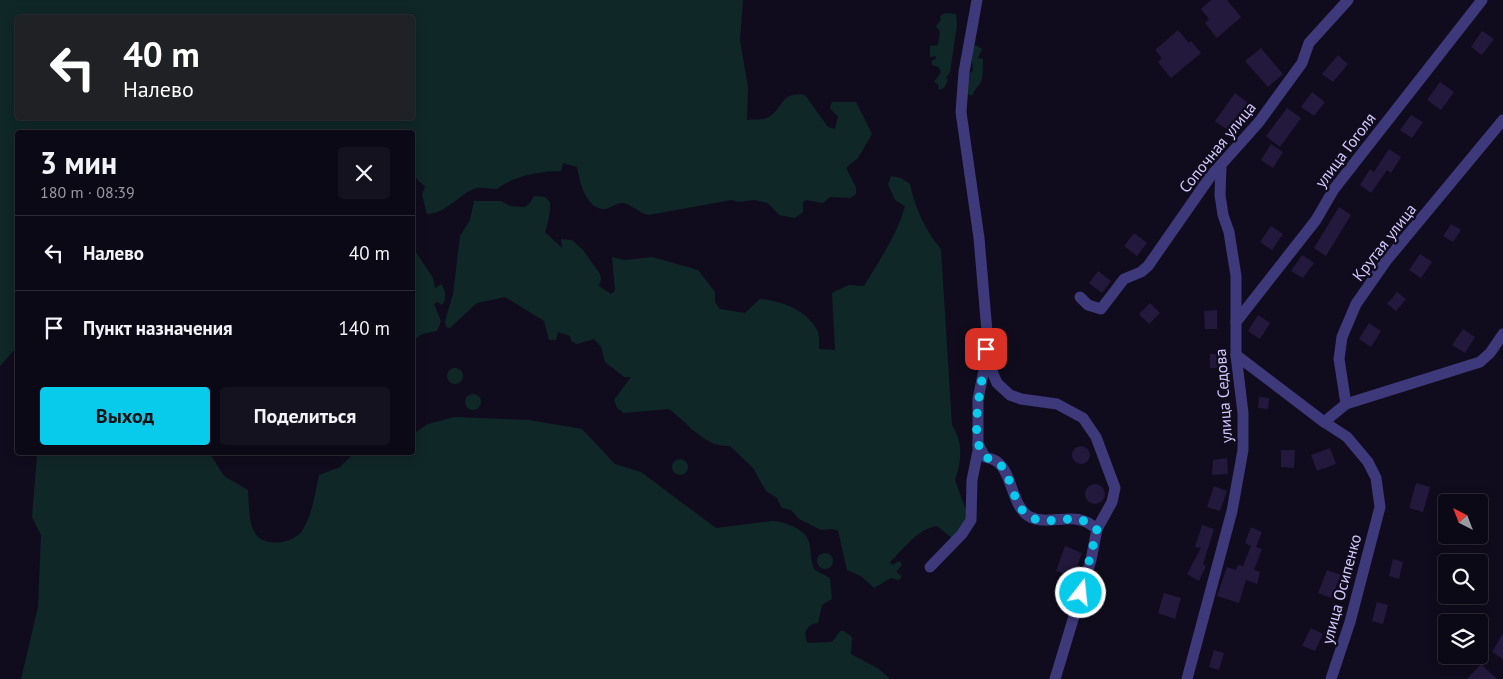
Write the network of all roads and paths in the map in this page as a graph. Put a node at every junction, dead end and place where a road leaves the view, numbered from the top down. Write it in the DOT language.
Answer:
graph roads {
  1 [pos="977,0"];
  2 [pos="1348,0"];
  3 [pos="1482,0"];
  4 [pos="1503,120"];
  5 [pos="1222,166"];
  6 [pos="1080,297"];
  7 [pos="1236,322"];
  8 [pos="1503,334"];
  9 [pos="987,340"];
  10 [pos="1236,355"];
  11 [pos="1346,404"];
  12 [pos="1324,422"];
  13 [pos="978,444"];
  14 [pos="1097,530"];
  15 [pos="930,567"];
  16 [pos="1055,679"];
  17 [pos="1187,679"];
  18 [pos="1331,679"];
  1 -- 9 [label="street"];
  2 -- 5 [label="street, Сопочная улица"];
  3 -- 7 [label="street, улица Гоголя"];
  4 -- 11 [label="street, Крутая улица"];
  5 -- 6 [label="street, Сопочная улица"];
  5 -- 7 [label="street, улица Седова"];
  7 -- 10 [label="street, улица Седова"];
  8 -- 11 [label="street"];
  9 -- 13 [label="street"];
  9 -- 14 [label="street"];
  10 -- 12 [label="street"];
  10 -- 17 [label="street, улица Седова"];
  11 -- 12 [label="street"];
  12 -- 18 [label="street, улица Осипенко"];
  13 -- 14 [label="street"];
  13 -- 15 [label="street"];
  14 -- 16 [label="street"];
}
